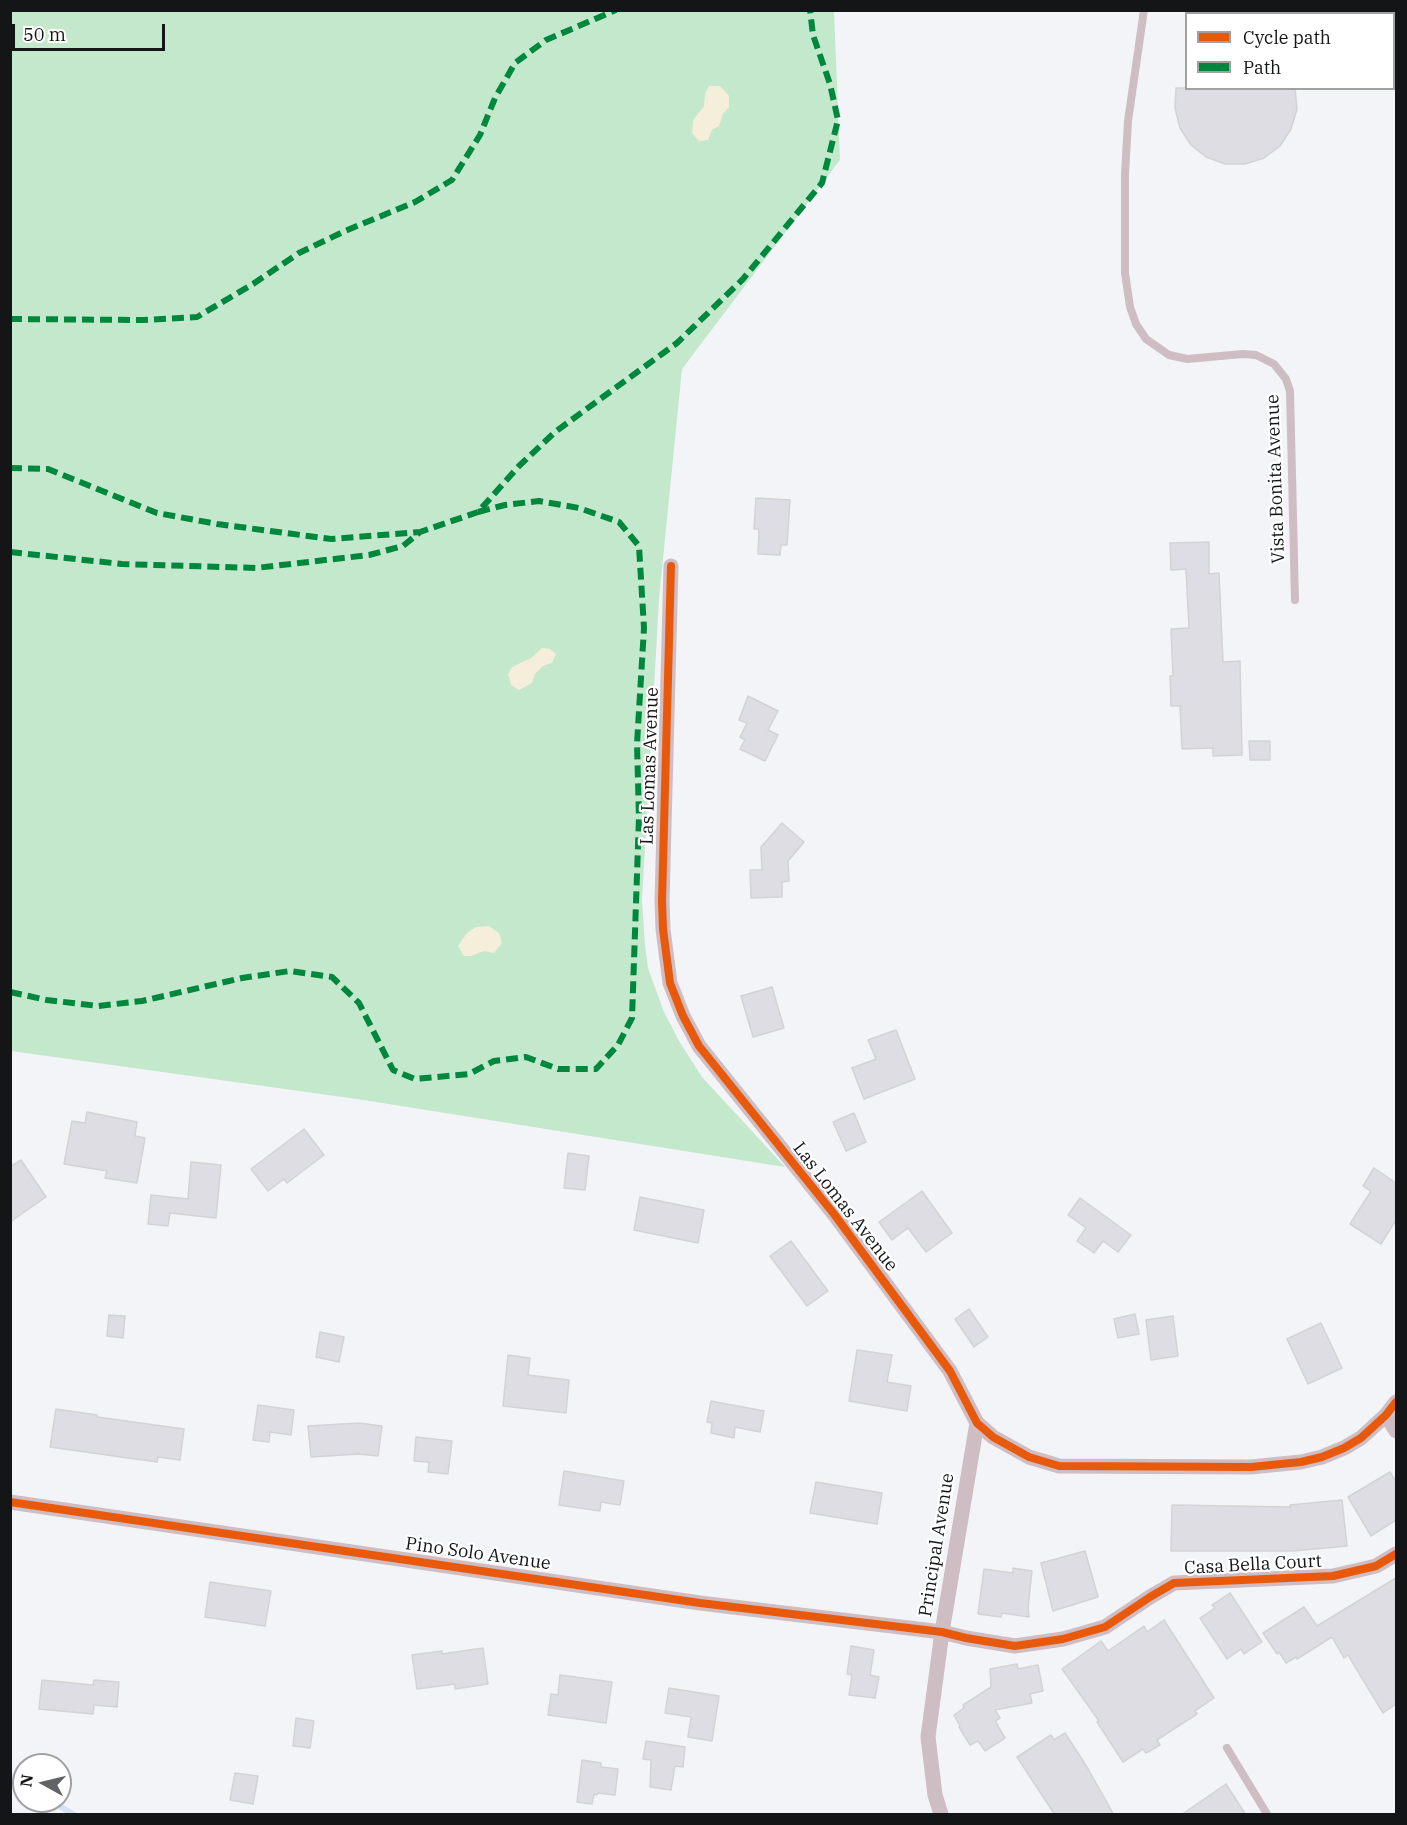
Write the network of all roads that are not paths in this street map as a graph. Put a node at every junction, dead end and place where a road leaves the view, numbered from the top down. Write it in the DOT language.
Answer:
graph roads {
  1 [pos="1144,10"];
  2 [pos="671,566"];
  3 [pos="1295,600"];
  4 [pos="1396,1402"];
  5 [pos="1386,1415"];
  6 [pos="977,1423"];
  7 [pos="1396,1431"];
  8 [pos="10,1502"];
  9 [pos="1396,1554"];
  10 [pos="942,1632"];
  11 [pos="1227,1749"];
  12 [pos="941,1815"];
  13 [pos="1267,1815"];
  1 -- 3 [label="lane, Vista Bonita Avenue"];
  2 -- 6 [label="street, Las Lomas Avenue"];
  4 -- 5 [label="street, Las Lomas Avenue"];
  5 -- 6 [label="street, Las Lomas Avenue"];
  5 -- 7 [label="street"];
  6 -- 10 [label="street, Principal Avenue"];
  8 -- 10 [label="street, Pino Solo Avenue"];
  9 -- 10 [label="street, Casa Bella Court"];
  10 -- 12 [label="street, Principal Avenue"];
  11 -- 13 [label="lane"];
}
